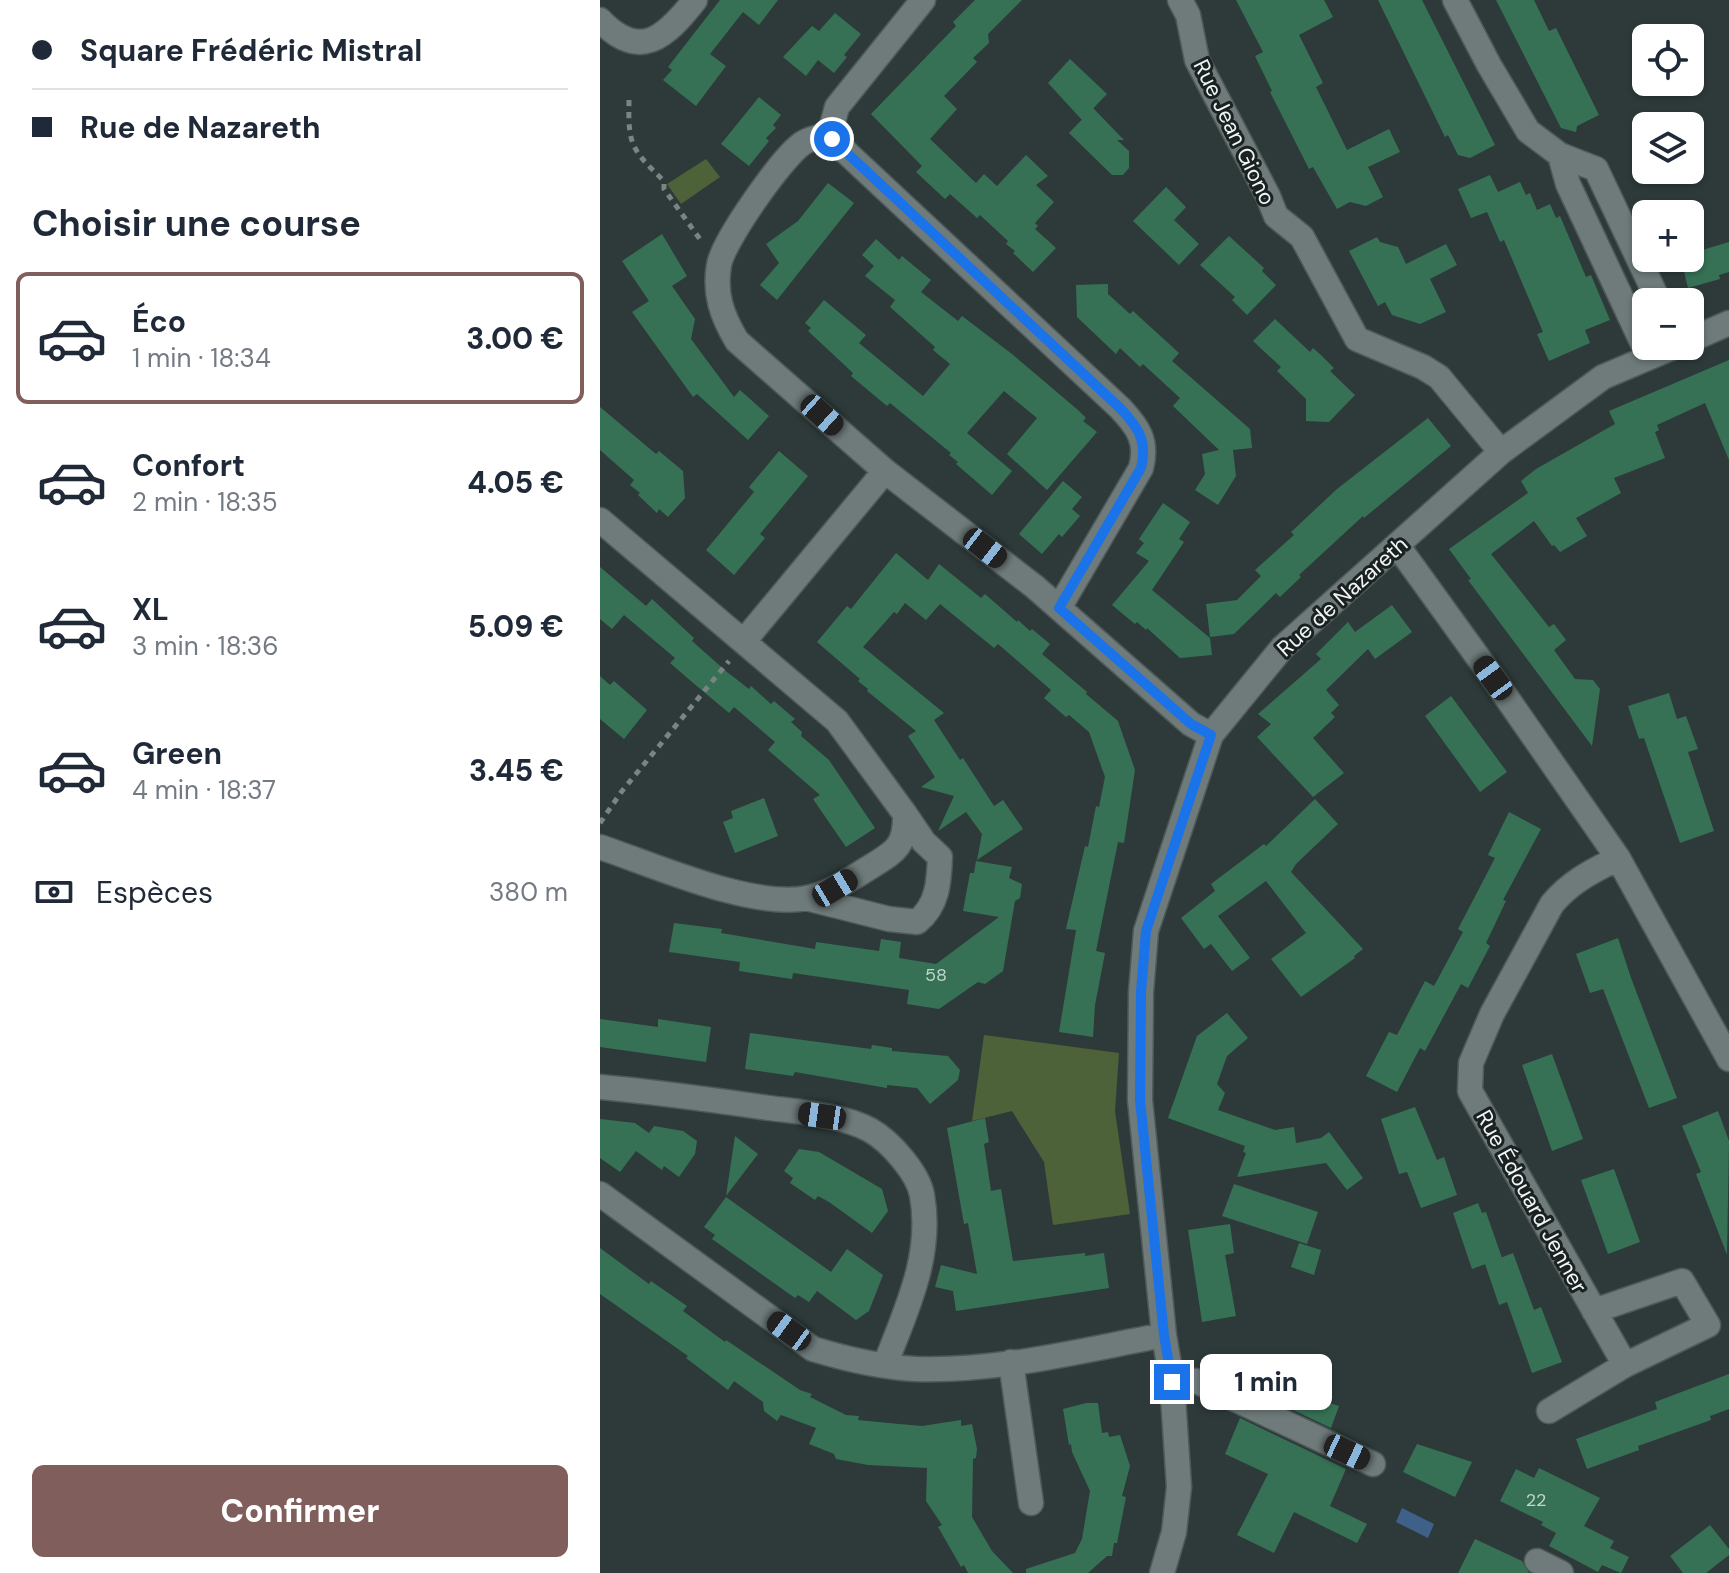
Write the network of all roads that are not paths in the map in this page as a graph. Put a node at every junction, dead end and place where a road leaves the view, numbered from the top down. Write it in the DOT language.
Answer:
graph roads {
  1 [pos="695,0"];
  2 [pos="923,0"];
  3 [pos="1180,0"];
  4 [pos="1455,0"];
  5 [pos="600,20"];
  6 [pos="832,139"];
  7 [pos="1560,155"];
  8 [pos="1652,288"];
  9 [pos="1632,321"];
  10 [pos="1729,323"];
  11 [pos="1704,334"];
  12 [pos="1642,360"];
  13 [pos="1501,452"];
  14 [pos="885,471"];
  15 [pos="600,520"];
  16 [pos="1397,545"];
  17 [pos="1059,608"];
  18 [pos="738,649"];
  19 [pos="1211,735"];
  20 [pos="905,814"];
  21 [pos="600,847"];
  22 [pos="1618,858"];
  23 [pos="805,898"];
  24 [pos="1729,1059"];
  25 [pos="600,1087"];
  26 [pos="600,1194"];
  27 [pos="1594,1311"];
  28 [pos="1164,1335"];
  29 [pos="1011,1362"];
  30 [pos="885,1365"];
  31 [pos="1625,1365"];
  32 [pos="1172,1382"];
  33 [pos="1549,1411"];
  34 [pos="1373,1464"];
  35 [pos="1031,1503"];
  36 [pos="1537,1561"];
  37 [pos="1162,1573"];
  38 [pos="1561,1573"];
  1 -- 5 [label="street"];
  2 -- 6 [label="street"];
  3 -- 13 [label="street, Rue Jean Giono"];
  4 -- 7 [label="street"];
  6 -- 14 [label="street"];
  6 -- 17 [label="street"];
  7 -- 8 [label="street"];
  7 -- 9 [label="street"];
  10 -- 11 [label="street"];
  12 -- 13 [label="street, Rue de Nazareth"];
  13 -- 16 [label="street, Rue de Nazareth"];
  14 -- 17 [label="street"];
  14 -- 18 [label="street"];
  15 -- 18 [label="street"];
  16 -- 19 [label="street, Rue de Nazareth"];
  16 -- 22 [label="street"];
  17 -- 19 [label="street"];
  18 -- 20 [label="street"];
  19 -- 28 [label="street, Rue de Nazareth"];
  20 -- 23 [label="street"];
  20 -- 23 [label="street"];
  21 -- 23 [label="street"];
  22 -- 24 [label="street"];
  22 -- 27 [label="street, Rue Édouard Jenner"];
  25 -- 30 [label="street"];
  26 -- 30 [label="street"];
  27 -- 31 [label="street, Rue Édouard Jenner"];
  27 -- 31 [label="street, Rue Édouard Jenner"];
  28 -- 29 [label="street"];
  28 -- 32 [label="street, Rue de Nazareth"];
  29 -- 30 [label="street"];
  29 -- 35 [label="street"];
  31 -- 33 [label="street, Rue Édouard Jenner"];
  32 -- 34 [label="street"];
  32 -- 37 [label="street, Rue de Nazareth"];
  36 -- 38 [label="street"];
}
